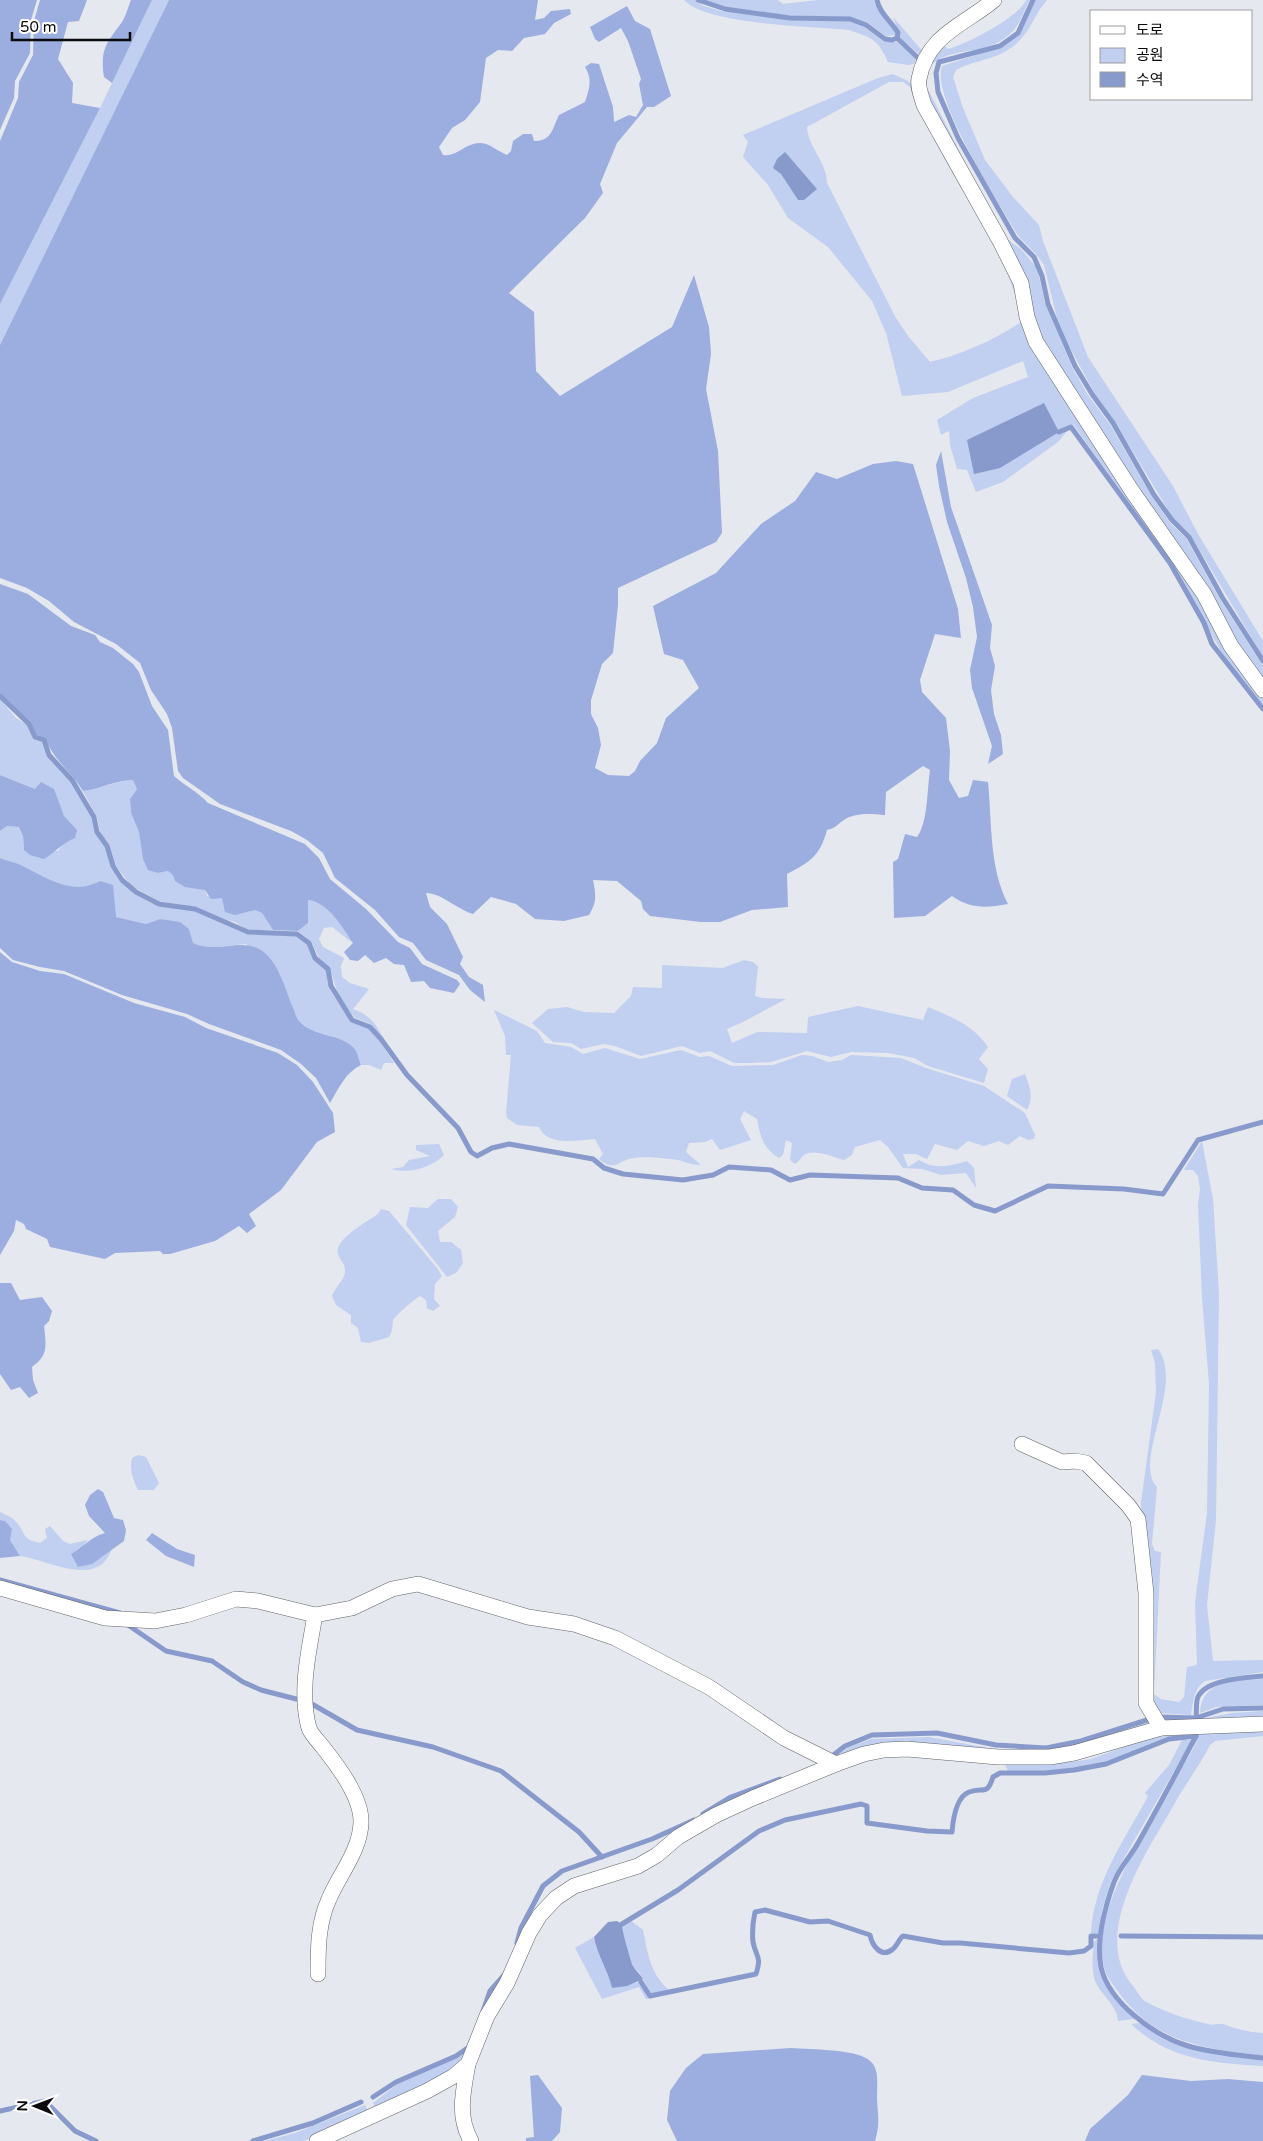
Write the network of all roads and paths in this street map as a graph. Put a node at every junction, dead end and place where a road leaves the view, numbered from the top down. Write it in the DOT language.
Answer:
graph roads {
  1 [pos="994,0"];
  2 [pos="1263,690"];
  3 [pos="1022,1444"];
  4 [pos="0,1588"];
  5 [pos="315,1615"];
  6 [pos="1263,1724"];
  7 [pos="1161,1728"];
  8 [pos="836,1764"];
  9 [pos="318,1974"];
  10 [pos="468,2064"];
  11 [pos="317,2141"];
  12 [pos="472,2141"];
  1 -- 2 [label="street"];
  3 -- 7 [label="street"];
  4 -- 5 [label="street"];
  5 -- 8 [label="street"];
  5 -- 9 [label="street"];
  6 -- 7 [label="street"];
  7 -- 8 [label="street"];
  8 -- 10 [label="street"];
  10 -- 11 [label="street"];
  10 -- 12 [label="street"];
}
